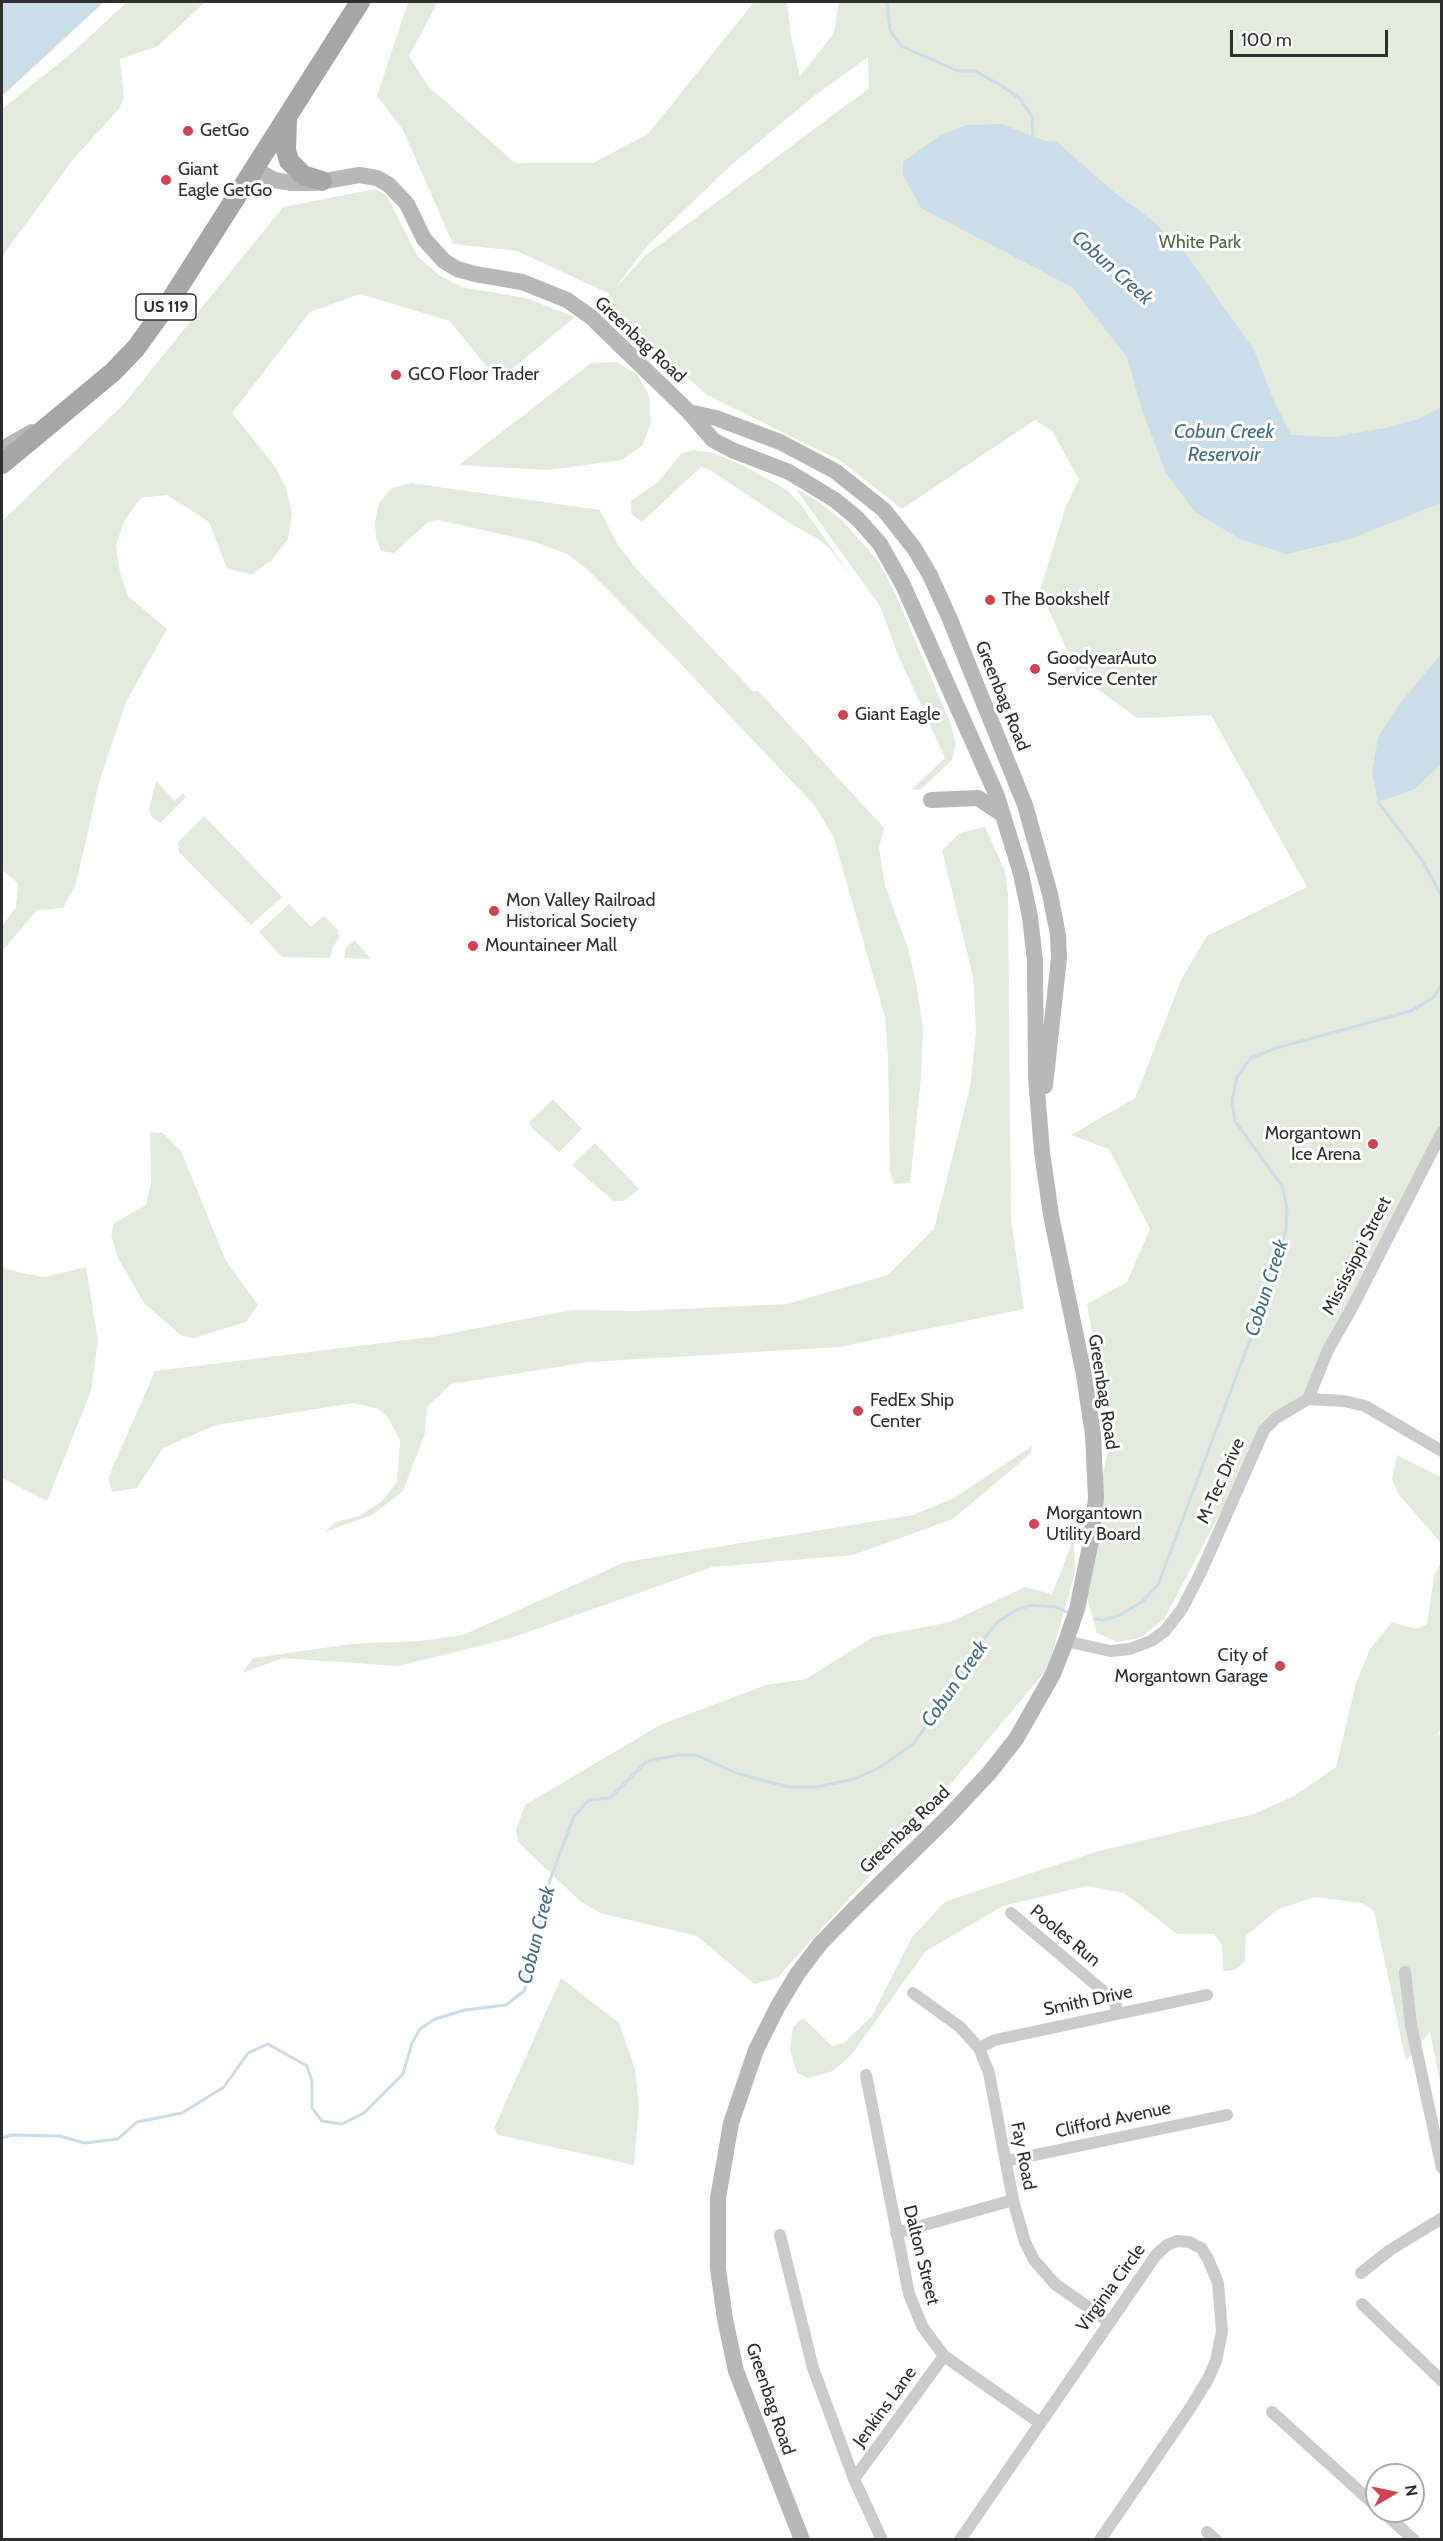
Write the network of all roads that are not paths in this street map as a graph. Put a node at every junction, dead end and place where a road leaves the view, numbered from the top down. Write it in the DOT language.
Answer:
graph roads {
  1 [pos="360,2"];
  2 [pos="288,114"];
  3 [pos="255,169"];
  4 [pos="322,181"];
  5 [pos="689,412"];
  6 [pos="51,421"];
  7 [pos="2,449"];
  8 [pos="2,464"];
  9 [pos="931,800"];
  10 [pos="1004,816"];
  11 [pos="1041,1130"];
  12 [pos="1441,1135"];
  13 [pos="1308,1399"];
  14 [pos="1442,1451"];
  15 [pos="1066,1641"];
  16 [pos="1011,1913"];
  17 [pos="1405,1972"];
  18 [pos="913,1993"];
  19 [pos="1207,1995"];
  20 [pos="1117,2013"];
  21 [pos="979,2048"];
  22 [pos="867,2075"];
  23 [pos="1227,2115"];
  24 [pos="1006,2162"];
  25 [pos="1442,2168"];
  26 [pos="1013,2200"];
  27 [pos="1442,2218"];
  28 [pos="896,2234"];
  29 [pos="780,2235"];
  30 [pos="1361,2273"];
  31 [pos="1362,2304"];
  32 [pos="1108,2321"];
  33 [pos="944,2356"];
  34 [pos="1442,2381"];
  35 [pos="1272,2412"];
  36 [pos="1040,2423"];
  37 [pos="854,2479"];
  38 [pos="1365,2496"];
  39 [pos="1395,2523"];
  40 [pos="802,2540"];
  41 [pos="882,2540"];
  42 [pos="960,2540"];
  43 [pos="1100,2540"];
  44 [pos="1414,2540"];
  1 -- 2 [label="main road, US 119"];
  2 -- 3 [label="main road, US 119"];
  2 -- 4 [label="main road"];
  3 -- 4 [label="main road, Greenbag Road"];
  3 -- 6 [label="main road, US 119"];
  4 -- 5 [label="main road, Greenbag Road"];
  5 -- 10 [label="main road, Greenbag Road"];
  5 -- 11 [label="main road, Greenbag Road"];
  6 -- 7 [label="main road"];
  6 -- 8 [label="main road, US 119"];
  9 -- 10 [label="main road"];
  10 -- 11 [label="main road, Greenbag Road"];
  11 -- 15 [label="main road, Greenbag Road"];
  12 -- 13 [label="street, Mississippi Street"];
  13 -- 14 [label="street"];
  13 -- 15 [label="street, M-Tec Drive"];
  15 -- 40 [label="main road, Greenbag Road"];
  16 -- 20 [label="street, Pooles Run"];
  17 -- 25 [label="street"];
  18 -- 21 [label="street, Fay Road"];
  19 -- 20 [label="street, Smith Drive"];
  20 -- 21 [label="street, Smith Drive"];
  21 -- 24 [label="street, Fay Road"];
  22 -- 28 [label="street, Dalton Street"];
  23 -- 24 [label="street, Clifford Avenue"];
  24 -- 26 [label="street, Fay Road"];
  26 -- 28 [label="street"];
  26 -- 32 [label="street, Fay Road"];
  27 -- 30 [label="street"];
  28 -- 33 [label="street, Dalton Street"];
  29 -- 37 [label="street"];
  31 -- 34 [label="street"];
  32 -- 36 [label="street, Virginia Circle"];
  32 -- 43 [label="street, Virginia Circle"];
  33 -- 36 [label="street, Dalton Street"];
  33 -- 37 [label="street, Jenkins Lane"];
  35 -- 38 [label="street"];
  36 -- 42 [label="street, Virginia Circle"];
  37 -- 41 [label="street"];
  39 -- 44 [label="street"];
}
